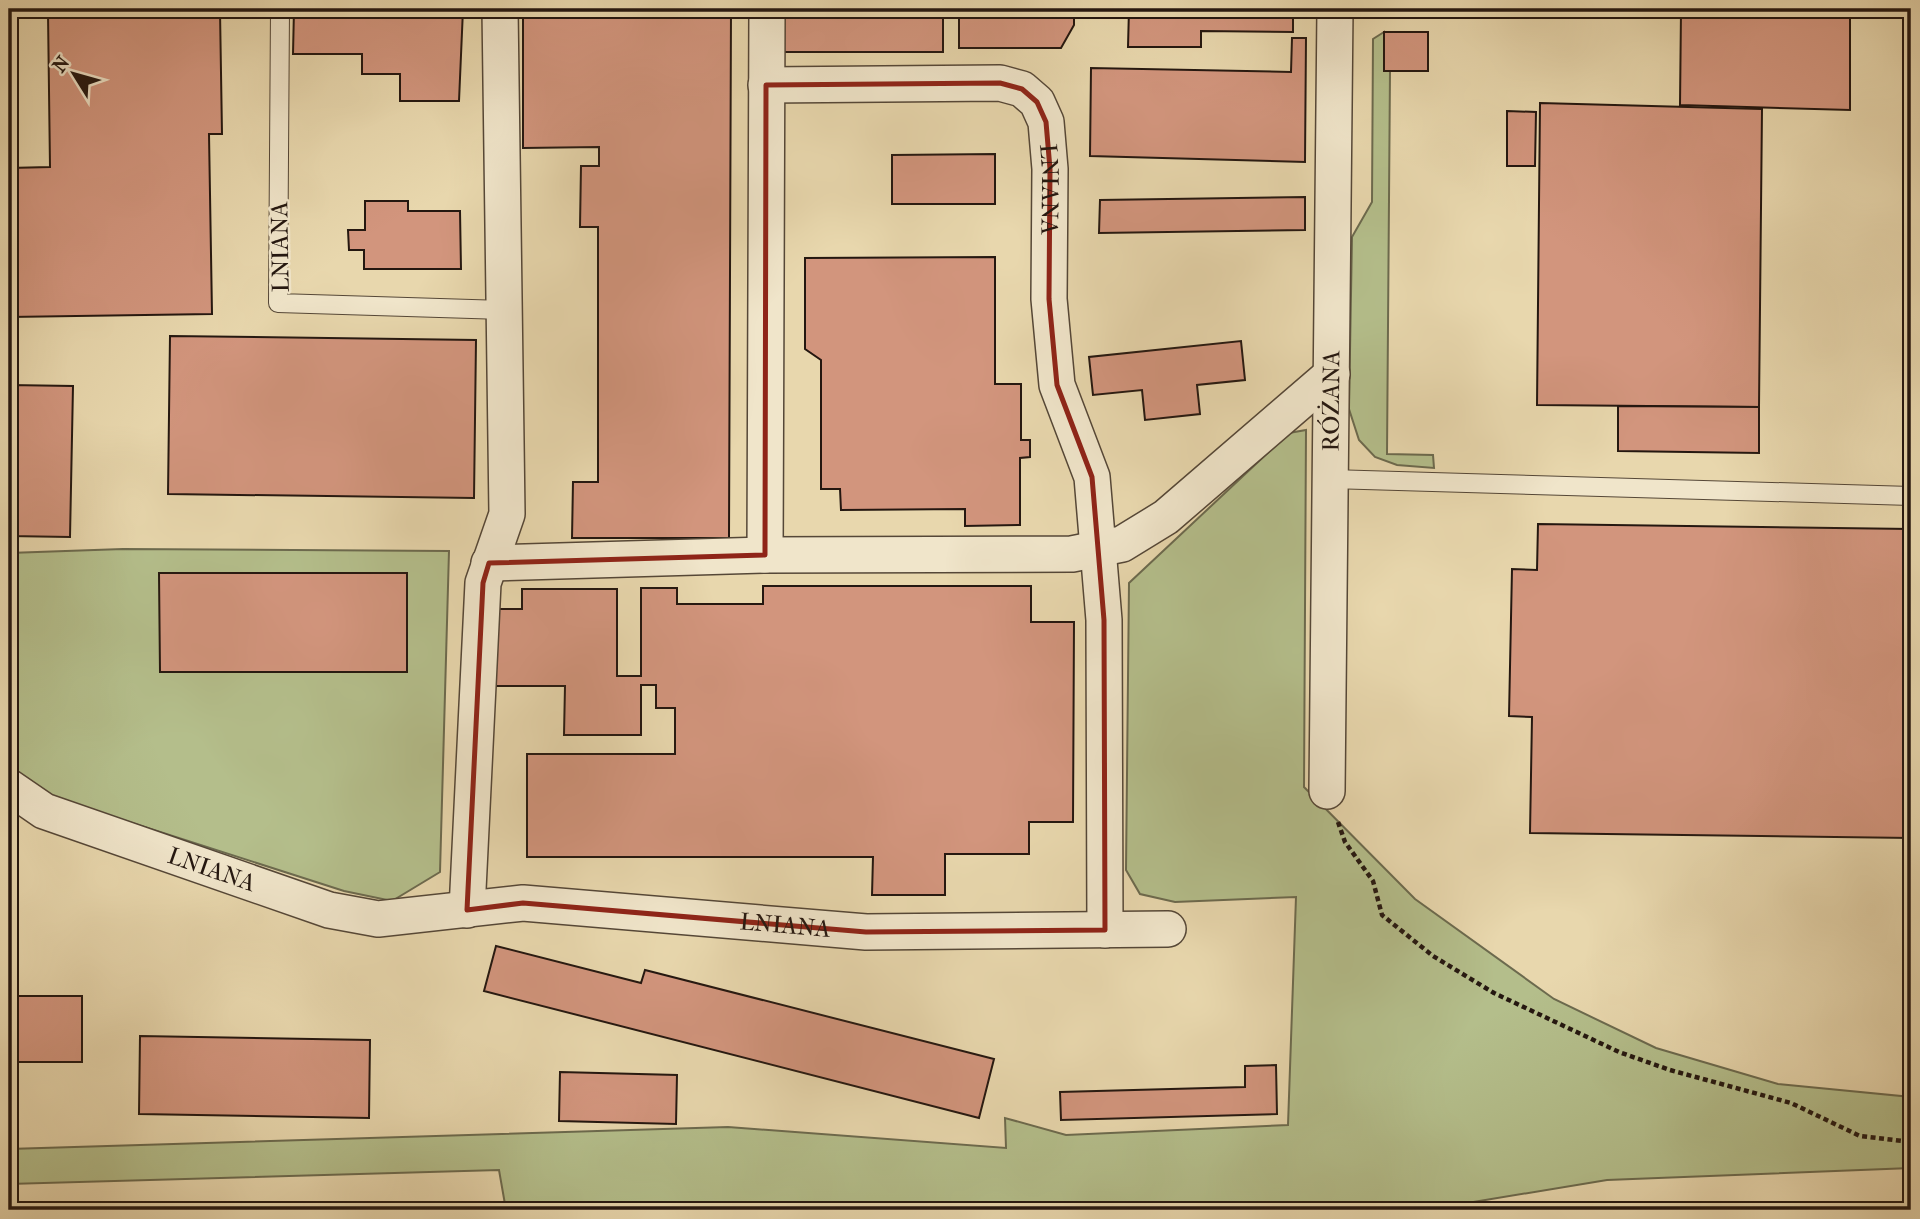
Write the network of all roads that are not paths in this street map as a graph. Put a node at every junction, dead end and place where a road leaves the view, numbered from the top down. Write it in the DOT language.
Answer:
graph roads {
  1 [pos="280,9"];
  2 [pos="500,9"];
  3 [pos="766,9"];
  4 [pos="1335,9"];
  5 [pos="766,85"];
  6 [pos="504,310"];
  7 [pos="1332,374"];
  8 [pos="1331,479"];
  9 [pos="1911,496"];
  10 [pos="1097,549"];
  11 [pos="765,555"];
  12 [pos="489,563"];
  13 [pos="9,788"];
  14 [pos="1327,791"];
  15 [pos="467,910"];
  16 [pos="1168,929"];
  17 [pos="1105,930"];
  1 -- 6 [label="lane, LNIANA"];
  2 -- 6 [label="street"];
  3 -- 5 [label="street"];
  4 -- 7 [label="street, RÓŻANA"];
  5 -- 10 [label="street, LNIANA"];
  5 -- 11 [label="street"];
  6 -- 12 [label="street"];
  7 -- 8 [label="street, RÓŻANA"];
  7 -- 10 [label="street"];
  8 -- 9 [label="lane"];
  8 -- 14 [label="street, RÓŻANA"];
  10 -- 11 [label="street"];
  10 -- 17 [label="street, LNIANA"];
  11 -- 12 [label="street"];
  12 -- 15 [label="street"];
  13 -- 15 [label="street, LNIANA"];
  15 -- 17 [label="street, LNIANA"];
  16 -- 17 [label="street, LNIANA"];
}
